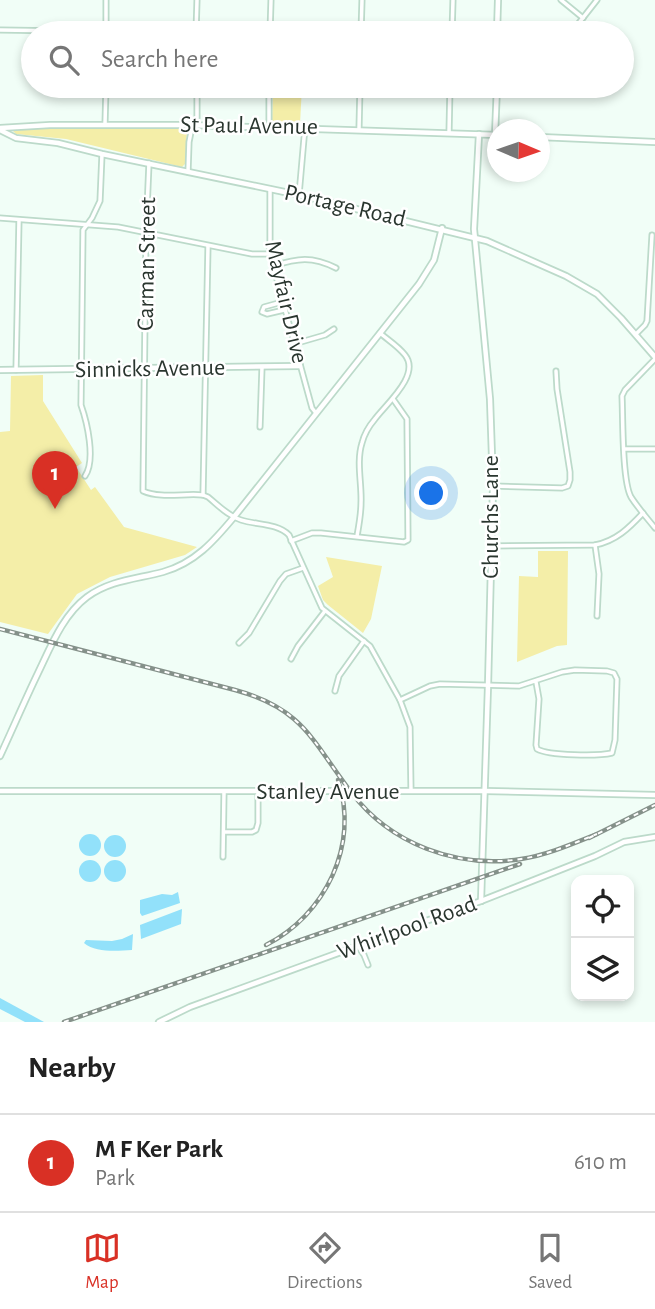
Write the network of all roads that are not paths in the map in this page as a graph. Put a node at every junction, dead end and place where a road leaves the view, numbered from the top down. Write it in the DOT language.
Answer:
graph roads {
  1 [pos="106,0"];
  2 [pos="197,0"];
  3 [pos="271,0"];
  4 [pos="362,0"];
  5 [pos="453,0"];
  6 [pos="498,0"];
  7 [pos="561,0"];
  8 [pos="597,0"];
  9 [pos="583,18"];
  10 [pos="106,21"];
  11 [pos="198,21"];
  12 [pos="270,21"];
  13 [pos="362,21"];
  14 [pos="452,21"];
  15 [pos="497,21"];
  16 [pos="581,21"];
  17 [pos="0,30"];
  18 [pos="21,30"];
  19 [pos="106,98"];
  20 [pos="197,98"];
  21 [pos="269,98"];
  22 [pos="360,98"];
  23 [pos="450,98"];
  24 [pos="496,98"];
  25 [pos="496,119"];
  26 [pos="105,124"];
  27 [pos="194,125"];
  28 [pos="269,127"];
  29 [pos="305,127"];
  30 [pos="0,129"];
  31 [pos="359,129"];
  32 [pos="449,133"];
  33 [pos="479,134"];
  34 [pos="487,134"];
  35 [pos="550,137"];
  36 [pos="655,142"];
  37 [pos="102,153"];
  38 [pos="149,163"];
  39 [pos="188,172"];
  40 [pos="270,189"];
  41 [pos="299,195"];
  42 [pos="0,218"];
  43 [pos="19,220"];
  44 [pos="86,224"];
  45 [pos="442,229"];
  46 [pos="146,233"];
  47 [pos="652,235"];
  48 [pos="475,237"];
  49 [pos="208,246"];
  50 [pos="270,254"];
  51 [pos="273,266"];
  52 [pos="336,268"];
  53 [pos="282,302"];
  54 [pos="284,310"];
  55 [pos="334,329"];
  56 [pos="380,333"];
  57 [pos="636,334"];
  58 [pos="294,344"];
  59 [pos="655,358"];
  60 [pos="300,366"];
  61 [pos="262,367"];
  62 [pos="205,368"];
  63 [pos="81,369"];
  64 [pos="145,369"];
  65 [pos="0,370"];
  66 [pos="16,370"];
  67 [pos="556,371"];
  68 [pos="393,399"];
  69 [pos="316,413"];
  70 [pos="260,427"];
  71 [pos="624,449"];
  72 [pos="655,449"];
  73 [pos="85,475"];
  74 [pos="493,486"];
  75 [pos="203,495"];
  76 [pos="643,513"];
  77 [pos="234,517"];
  78 [pos="655,528"];
  79 [pos="358,536"];
  80 [pos="291,541"];
  81 [pos="595,545"];
  82 [pos="492,546"];
  83 [pos="303,568"];
  84 [pos="325,611"];
  85 [pos="597,616"];
  86 [pos="364,641"];
  87 [pos="239,643"];
  88 [pos="291,659"];
  89 [pos="536,682"];
  90 [pos="488,686"];
  91 [pos="335,691"];
  92 [pos="400,700"];
  93 [pos="0,755"];
  94 [pos="0,791"];
  95 [pos="411,791"];
  96 [pos="485,791"];
  97 [pos="224,792"];
  98 [pos="258,792"];
  99 [pos="655,795"];
  100 [pos="224,832"];
  101 [pos="655,837"];
  102 [pos="223,858"];
  103 [pos="481,901"];
  104 [pos="358,946"];
  105 [pos="368,965"];
  106 [pos="159,1022"];
  1 -- 10 [label="street"];
  2 -- 11 [label="street"];
  3 -- 12 [label="street"];
  4 -- 13 [label="street"];
  5 -- 14 [label="street"];
  6 -- 15 [label="street"];
  7 -- 9 [label="street"];
  8 -- 9 [label="street"];
  9 -- 16 [label="street"];
  17 -- 18 [label="street"];
  19 -- 26 [label="street"];
  20 -- 27 [label="street"];
  21 -- 28 [label="street"];
  22 -- 31 [label="street"];
  23 -- 32 [label="street"];
  24 -- 25 [label="street"];
  26 -- 27 [label="street, St Paul Avenue"];
  26 -- 30 [label="street, St Paul Avenue"];
  27 -- 28 [label="street, St Paul Avenue"];
  27 -- 39 [label="street"];
  28 -- 29 [label="street, St Paul Avenue"];
  29 -- 31 [label="street, St Paul Avenue"];
  29 -- 41 [label="street"];
  30 -- 37 [label="street, Portage Road"];
  31 -- 32 [label="street, St Paul Avenue"];
  32 -- 33 [label="street, St Paul Avenue"];
  33 -- 34 [label="street, St Paul Avenue"];
  33 -- 48 [label="street, Churchs Lane"];
  35 -- 36 [label="street"];
  37 -- 38 [label="street, Portage Road"];
  37 -- 44 [label="street"];
  38 -- 39 [label="street, Portage Road"];
  38 -- 46 [label="street, Carman Street"];
  39 -- 40 [label="street, Portage Road"];
  40 -- 41 [label="street, Portage Road"];
  40 -- 50 [label="street, Mayfair Drive"];
  41 -- 45 [label="street, Portage Road"];
  42 -- 43 [label="street"];
  43 -- 44 [label="street"];
  43 -- 66 [label="street"];
  44 -- 46 [label="street"];
  44 -- 63 [label="street"];
  45 -- 48 [label="street, Portage Road"];
  45 -- 56 [label="street"];
  46 -- 49 [label="street"];
  46 -- 64 [label="street, Carman Street"];
  47 -- 57 [label="street"];
  48 -- 57 [label="street, Portage Road"];
  48 -- 74 [label="street, Churchs Lane"];
  49 -- 50 [label="street"];
  49 -- 62 [label="street"];
  50 -- 51 [label="street, Mayfair Drive"];
  51 -- 52 [label="street"];
  51 -- 53 [label="street, Mayfair Drive"];
  53 -- 54 [label="street, Mayfair Drive"];
  53 -- 54 [label="street"];
  54 -- 58 [label="street, Mayfair Drive"];
  55 -- 58 [label="street"];
  56 -- 68 [label="street"];
  56 -- 69 [label="street"];
  57 -- 59 [label="street, Portage Road"];
  58 -- 60 [label="street, Mayfair Drive"];
  59 -- 71 [label="street"];
  60 -- 61 [label="street, Sinnicks Avenue"];
  60 -- 69 [label="street, Mayfair Drive"];
  61 -- 62 [label="street, Sinnicks Avenue"];
  61 -- 70 [label="street"];
  62 -- 64 [label="street, Sinnicks Avenue"];
  62 -- 75 [label="street"];
  63 -- 64 [label="street, Sinnicks Avenue"];
  63 -- 66 [label="street, Sinnicks Avenue"];
  63 -- 73 [label="street"];
  64 -- 75 [label="street, Carman Street"];
  65 -- 66 [label="street, Sinnicks Avenue"];
  67 -- 74 [label="street"];
  68 -- 79 [label="street"];
  68 -- 79 [label="street"];
  69 -- 77 [label="street"];
  71 -- 72 [label="street"];
  71 -- 76 [label="street"];
  74 -- 82 [label="street, Churchs Lane"];
  75 -- 77 [label="street"];
  76 -- 78 [label="street"];
  76 -- 81 [label="street"];
  77 -- 80 [label="street"];
  77 -- 93 [label="street"];
  79 -- 80 [label="street"];
  80 -- 83 [label="street"];
  81 -- 82 [label="street"];
  81 -- 85 [label="street"];
  82 -- 90 [label="street, Churchs Lane"];
  83 -- 84 [label="street"];
  83 -- 87 [label="street"];
  84 -- 86 [label="street"];
  84 -- 88 [label="street"];
  86 -- 91 [label="street"];
  86 -- 92 [label="street"];
  89 -- 89 [label="street"];
  89 -- 90 [label="street"];
  90 -- 92 [label="street"];
  90 -- 96 [label="street, Churchs Lane"];
  92 -- 95 [label="street"];
  94 -- 97 [label="street, Stanley Avenue"];
  95 -- 96 [label="street, Stanley Avenue"];
  95 -- 98 [label="street, Stanley Avenue"];
  96 -- 99 [label="street, Stanley Avenue"];
  96 -- 103 [label="street, Churchs Lane"];
  97 -- 98 [label="street, Stanley Avenue"];
  97 -- 100 [label="street"];
  98 -- 100 [label="street"];
  100 -- 102 [label="street"];
  101 -- 103 [label="street, Whirlpool Road"];
  103 -- 104 [label="street, Whirlpool Road"];
  104 -- 105 [label="street"];
  104 -- 106 [label="street, Whirlpool Road"];
}
